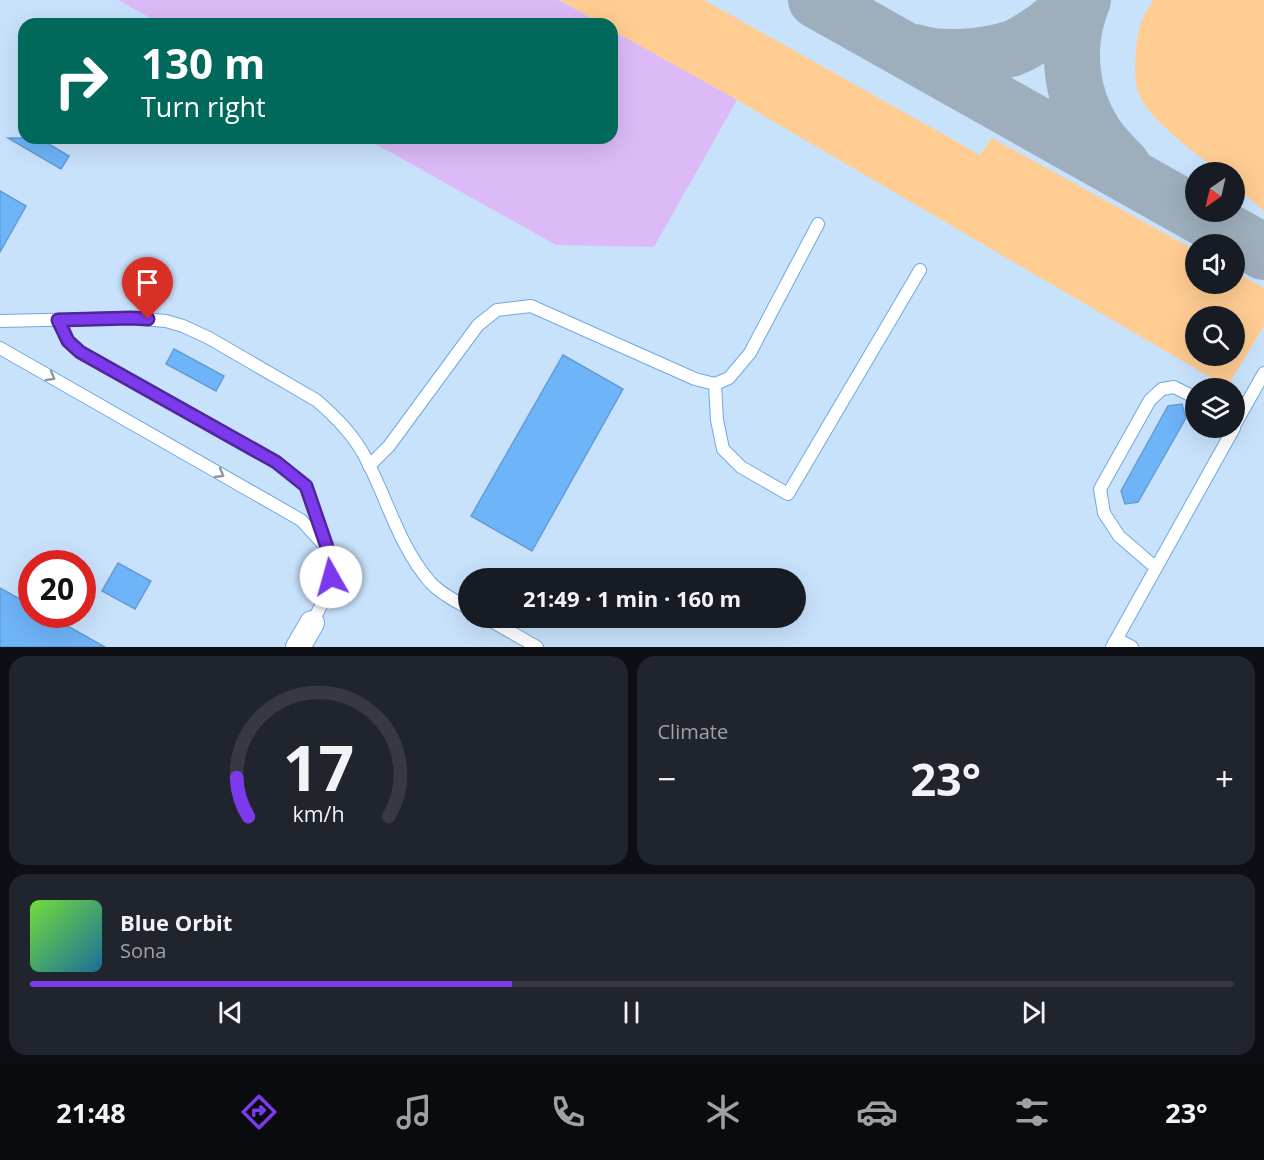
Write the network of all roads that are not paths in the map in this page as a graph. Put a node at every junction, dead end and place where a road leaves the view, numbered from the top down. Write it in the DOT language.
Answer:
graph roads {
  1 [pos="819,224"];
  2 [pos="920,270"];
  3 [pos="58,320"];
  4 [pos="0,321"];
  5 [pos="0,348"];
  6 [pos="1264,373"];
  7 [pos="715,384"];
  8 [pos="1185,392"];
  9 [pos="1245,406"];
  10 [pos="1227,438"];
  11 [pos="369,466"];
  12 [pos="328,550"];
  13 [pos="1156,568"];
  14 [pos="458,602"];
  15 [pos="312,623"];
  16 [pos="504,628"];
  17 [pos="1114,643"];
  18 [pos="298,647"];
  19 [pos="537,647"];
  20 [pos="1132,647"];
  1 -- 7 [label="lane"];
  2 -- 7 [label="lane"];
  3 -- 4 [label="lane"];
  3 -- 11 [label="lane"];
  3 -- 12 [label="lane"];
  5 -- 12 [label="lane, one-way"];
  6 -- 9 [label="lane"];
  7 -- 11 [label="lane"];
  8 -- 13 [label="lane"];
  10 -- 13 [label="lane"];
  11 -- 14 [label="lane"];
  12 -- 15 [label="lane"];
  13 -- 17 [label="lane"];
  15 -- 18 [label="street"];
  16 -- 19 [label="lane"];
  17 -- 20 [label="lane"];
}
